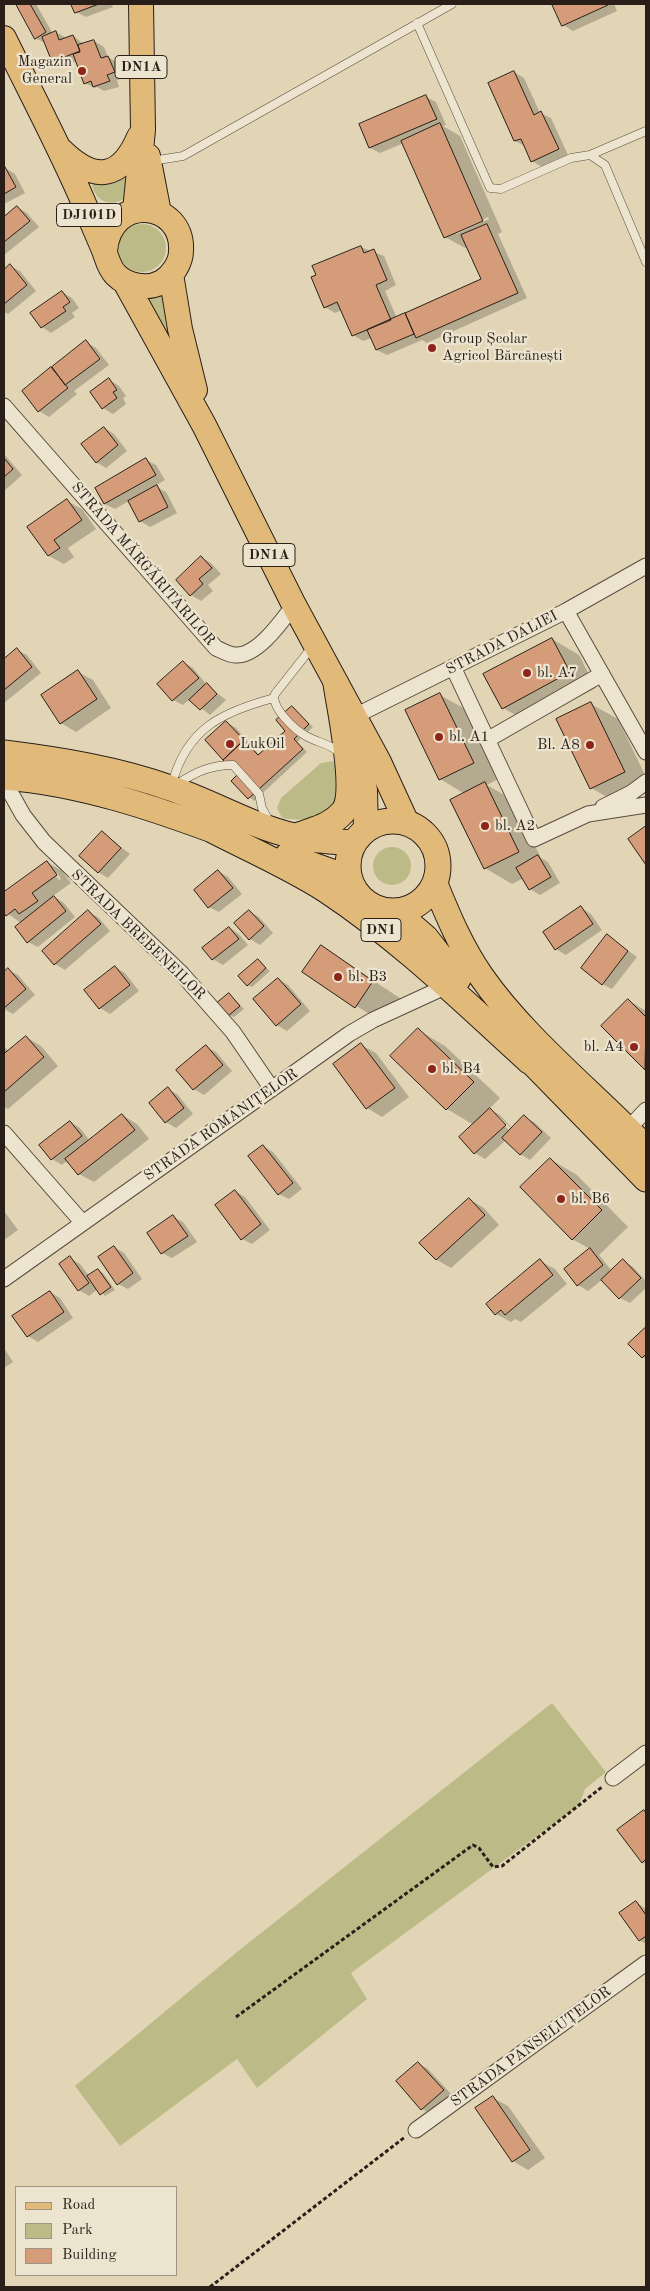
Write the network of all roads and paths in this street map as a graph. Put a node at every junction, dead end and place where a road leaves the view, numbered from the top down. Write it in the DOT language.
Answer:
graph roads {
  1 [pos="141,4"];
  2 [pos="452,4"];
  3 [pos="417,23"];
  4 [pos="4,38"];
  5 [pos="143,130"];
  6 [pos="646,132"];
  7 [pos="56,145"];
  8 [pos="590,155"];
  9 [pos="149,161"];
  10 [pos="74,180"];
  11 [pos="159,213"];
  12 [pos="127,214"];
  13 [pos="105,251"];
  14 [pos="646,262"];
  15 [pos="171,274"];
  16 [pos="125,282"];
  17 [pos="4,406"];
  18 [pos="204,425"];
  19 [pos="646,566"];
  20 [pos="294,605"];
  21 [pos="566,611"];
  22 [pos="315,643"];
  23 [pos="453,668"];
  24 [pos="602,674"];
  25 [pos="336,684"];
  26 [pos="274,698"];
  27 [pos="355,716"];
  28 [pos="487,740"];
  29 [pos="646,752"];
  30 [pos="4,753"];
  31 [pos="347,760"];
  32 [pos="4,777"];
  33 [pos="4,781"];
  34 [pos="646,782"];
  35 [pos="171,788"];
  36 [pos="646,805"];
  37 [pos="588,814"];
  38 [pos="407,823"];
  39 [pos="212,830"];
  40 [pos="284,833"];
  41 [pos="360,836"];
  42 [pos="349,878"];
  43 [pos="435,884"];
  44 [pos="396,912"];
  45 [pos="447,986"];
  46 [pos="529,1061"];
  47 [pos="272,1088"];
  48 [pos="646,1110"];
  49 [pos="628,1129"];
  50 [pos="4,1134"];
  51 [pos="646,1148"];
  52 [pos="646,1179"];
  53 [pos="82,1222"];
  54 [pos="4,1279"];
  55 [pos="646,1753"];
  56 [pos="613,1778"];
  57 [pos="646,1963"];
  58 [pos="236,2017"];
  59 [pos="416,2130"];
  60 [pos="210,2287"];
  1 -- 5 [label="main road, DN1A"];
  2 -- 3 [label="lane"];
  3 -- 8 [label="lane"];
  3 -- 9 [label="lane"];
  4 -- 7 [label="main road, DJ101D"];
  5 -- 7 [label="main road"];
  5 -- 9 [label="main road, DN1A"];
  5 -- 12 [label="main road, DN1A"];
  6 -- 8 [label="lane"];
  7 -- 10 [label="main road, DJ101D"];
  8 -- 14 [label="lane"];
  9 -- 11 [label="main road, DN1A"];
  10 -- 12 [label="main road, DJ101D"];
  10 -- 13 [label="main road, DJ101D"];
  11 -- 12 [label="main road"];
  11 -- 15 [label="main road"];
  12 -- 13 [label="main road, DN1A"];
  13 -- 16 [label="main road, DN1A"];
  15 -- 16 [label="main road"];
  15 -- 18 [label="main road, DN1A"];
  16 -- 18 [label="main road, DN1A"];
  17 -- 20 [label="street, STRADA MĂRGĂRITARILOR"];
  18 -- 20 [label="main road, DN1A"];
  19 -- 21 [label="street, STRADA DALIEI"];
  20 -- 22 [label="main road, DN1A"];
  21 -- 23 [label="street, STRADA DALIEI"];
  21 -- 24 [label="street"];
  22 -- 25 [label="main road, DN1A"];
  22 -- 26 [label="lane"];
  23 -- 27 [label="street, STRADA DALIEI"];
  23 -- 28 [label="street"];
  24 -- 28 [label="street"];
  24 -- 29 [label="street"];
  25 -- 27 [label="main road, DN1A"];
  25 -- 31 [label="highway, DN1A"];
  25 -- 41 [label="main road, DN1A"];
  26 -- 31 [label="lane"];
  26 -- 35 [label="lane"];
  27 -- 38 [label="main road, DN1A"];
  28 -- 37 [label="street"];
  30 -- 35 [label="highway"];
  31 -- 40 [label="highway, DN1A"];
  32 -- 39 [label="highway, DN1"];
  33 -- 47 [label="street, STRADA BREBENEILOR"];
  34 -- 37 [label="street"];
  35 -- 40 [label="highway"];
  35 -- 40 [label="lane"];
  36 -- 37 [label="street"];
  38 -- 41 [label="highway"];
  38 -- 43 [label="highway"];
  39 -- 42 [label="highway, DN1"];
  39 -- 45 [label="highway, DN1"];
  40 -- 41 [label="highway"];
  41 -- 42 [label="highway"];
  42 -- 44 [label="highway, DN1"];
  43 -- 44 [label="highway, DN1"];
  43 -- 49 [label="highway"];
  44 -- 46 [label="highway, DN1"];
  45 -- 46 [label="highway, DN1"];
  45 -- 47 [label="street, STRADA ROMANIȚELOR"];
  46 -- 52 [label="highway, DN1"];
  47 -- 53 [label="street, STRADA ROMANIȚELOR"];
  48 -- 49 [label="street"];
  49 -- 51 [label="highway"];
  50 -- 53 [label="street"];
  53 -- 54 [label="street, STRADA ROMANIȚELOR"];
  55 -- 56 [label="street"];
  56 -- 58 [label="path"];
  57 -- 59 [label="street, STRADA PANSELUȚELOR"];
  59 -- 60 [label="path"];
}
